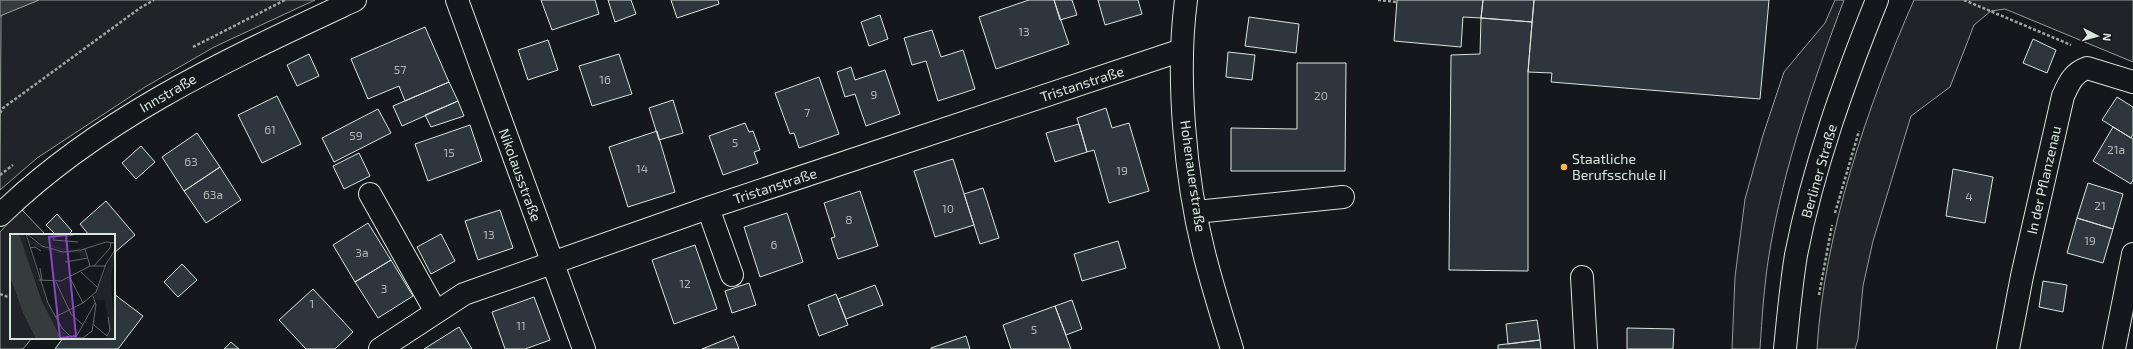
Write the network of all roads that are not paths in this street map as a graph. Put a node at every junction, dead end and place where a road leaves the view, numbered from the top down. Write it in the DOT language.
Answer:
graph roads {
  1 [pos="355,0"];
  2 [pos="457,0"];
  3 [pos="1186,0"];
  4 [pos="1877,0"];
  5 [pos="1182,50"];
  6 [pos="2133,82"];
  7 [pos="370,194"];
  8 [pos="1343,197"];
  9 [pos="708,208"];
  10 [pos="1196,212"];
  11 [pos="0,215"];
  12 [pos="2133,254"];
  13 [pos="551,264"];
  14 [pos="732,275"];
  15 [pos="1582,277"];
  16 [pos="436,312"];
  17 [pos="380,349"];
  18 [pos="584,349"];
  19 [pos="1232,349"];
  20 [pos="1586,349"];
  21 [pos="1785,349"];
  22 [pos="2008,349"];
  23 [pos="2114,349"];
  1 -- 11 [label="street, Innstraße"];
  2 -- 13 [label="street, Nikolausstraße"];
  3 -- 5 [label="street, Hohenauerstraße"];
  4 -- 21 [label="street, Berliner Straße"];
  5 -- 9 [label="street, Tristanstraße"];
  5 -- 10 [label="street, Hohenauerstraße"];
  6 -- 22 [label="street, In der Pflanzenau"];
  7 -- 16 [label="street"];
  8 -- 10 [label="street"];
  9 -- 13 [label="street, Tristanstraße"];
  9 -- 14 [label="street"];
  10 -- 19 [label="street, Hohenauerstraße"];
  12 -- 23 [label="street"];
  13 -- 16 [label="street, Tristanstraße"];
  13 -- 18 [label="street, Nikolausstraße"];
  15 -- 20 [label="street"];
  16 -- 17 [label="street, Tristanstraße"];
}
